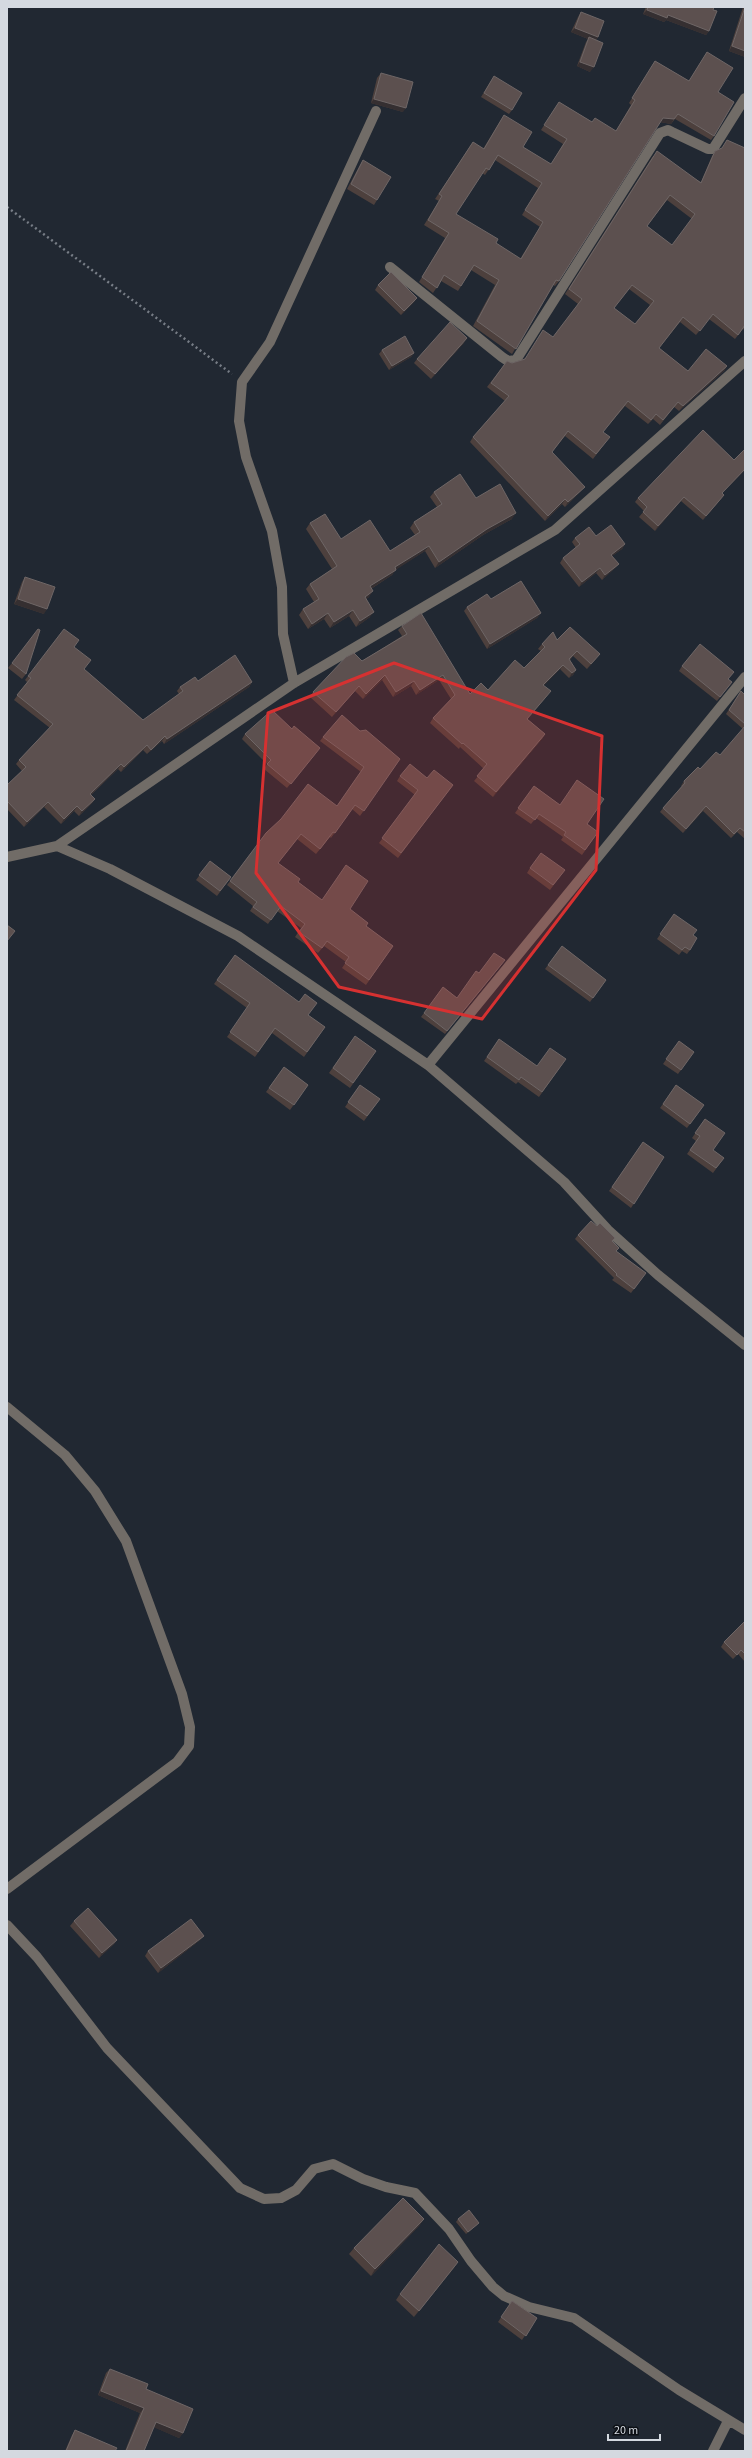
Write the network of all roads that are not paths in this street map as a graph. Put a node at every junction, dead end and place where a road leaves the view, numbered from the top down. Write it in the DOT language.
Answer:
graph roads {
  1 [pos="745,98"];
  2 [pos="376,111"];
  3 [pos="390,267"];
  4 [pos="745,361"];
  5 [pos="745,677"];
  6 [pos="294,683"];
  7 [pos="56,846"];
  8 [pos="7,857"];
  9 [pos="428,1065"];
  10 [pos="745,1345"];
  11 [pos="7,1408"];
  12 [pos="7,1889"];
  13 [pos="7,1925"];
  14 [pos="728,2421"];
  15 [pos="745,2430"];
  16 [pos="713,2451"];
  1 -- 3 [label="street"];
  2 -- 6 [label="street"];
  4 -- 6 [label="street"];
  5 -- 9 [label="street"];
  6 -- 7 [label="street"];
  7 -- 8 [label="street"];
  7 -- 9 [label="street"];
  9 -- 10 [label="street"];
  11 -- 12 [label="street"];
  13 -- 14 [label="street"];
  14 -- 15 [label="street"];
  14 -- 16 [label="street"];
}
